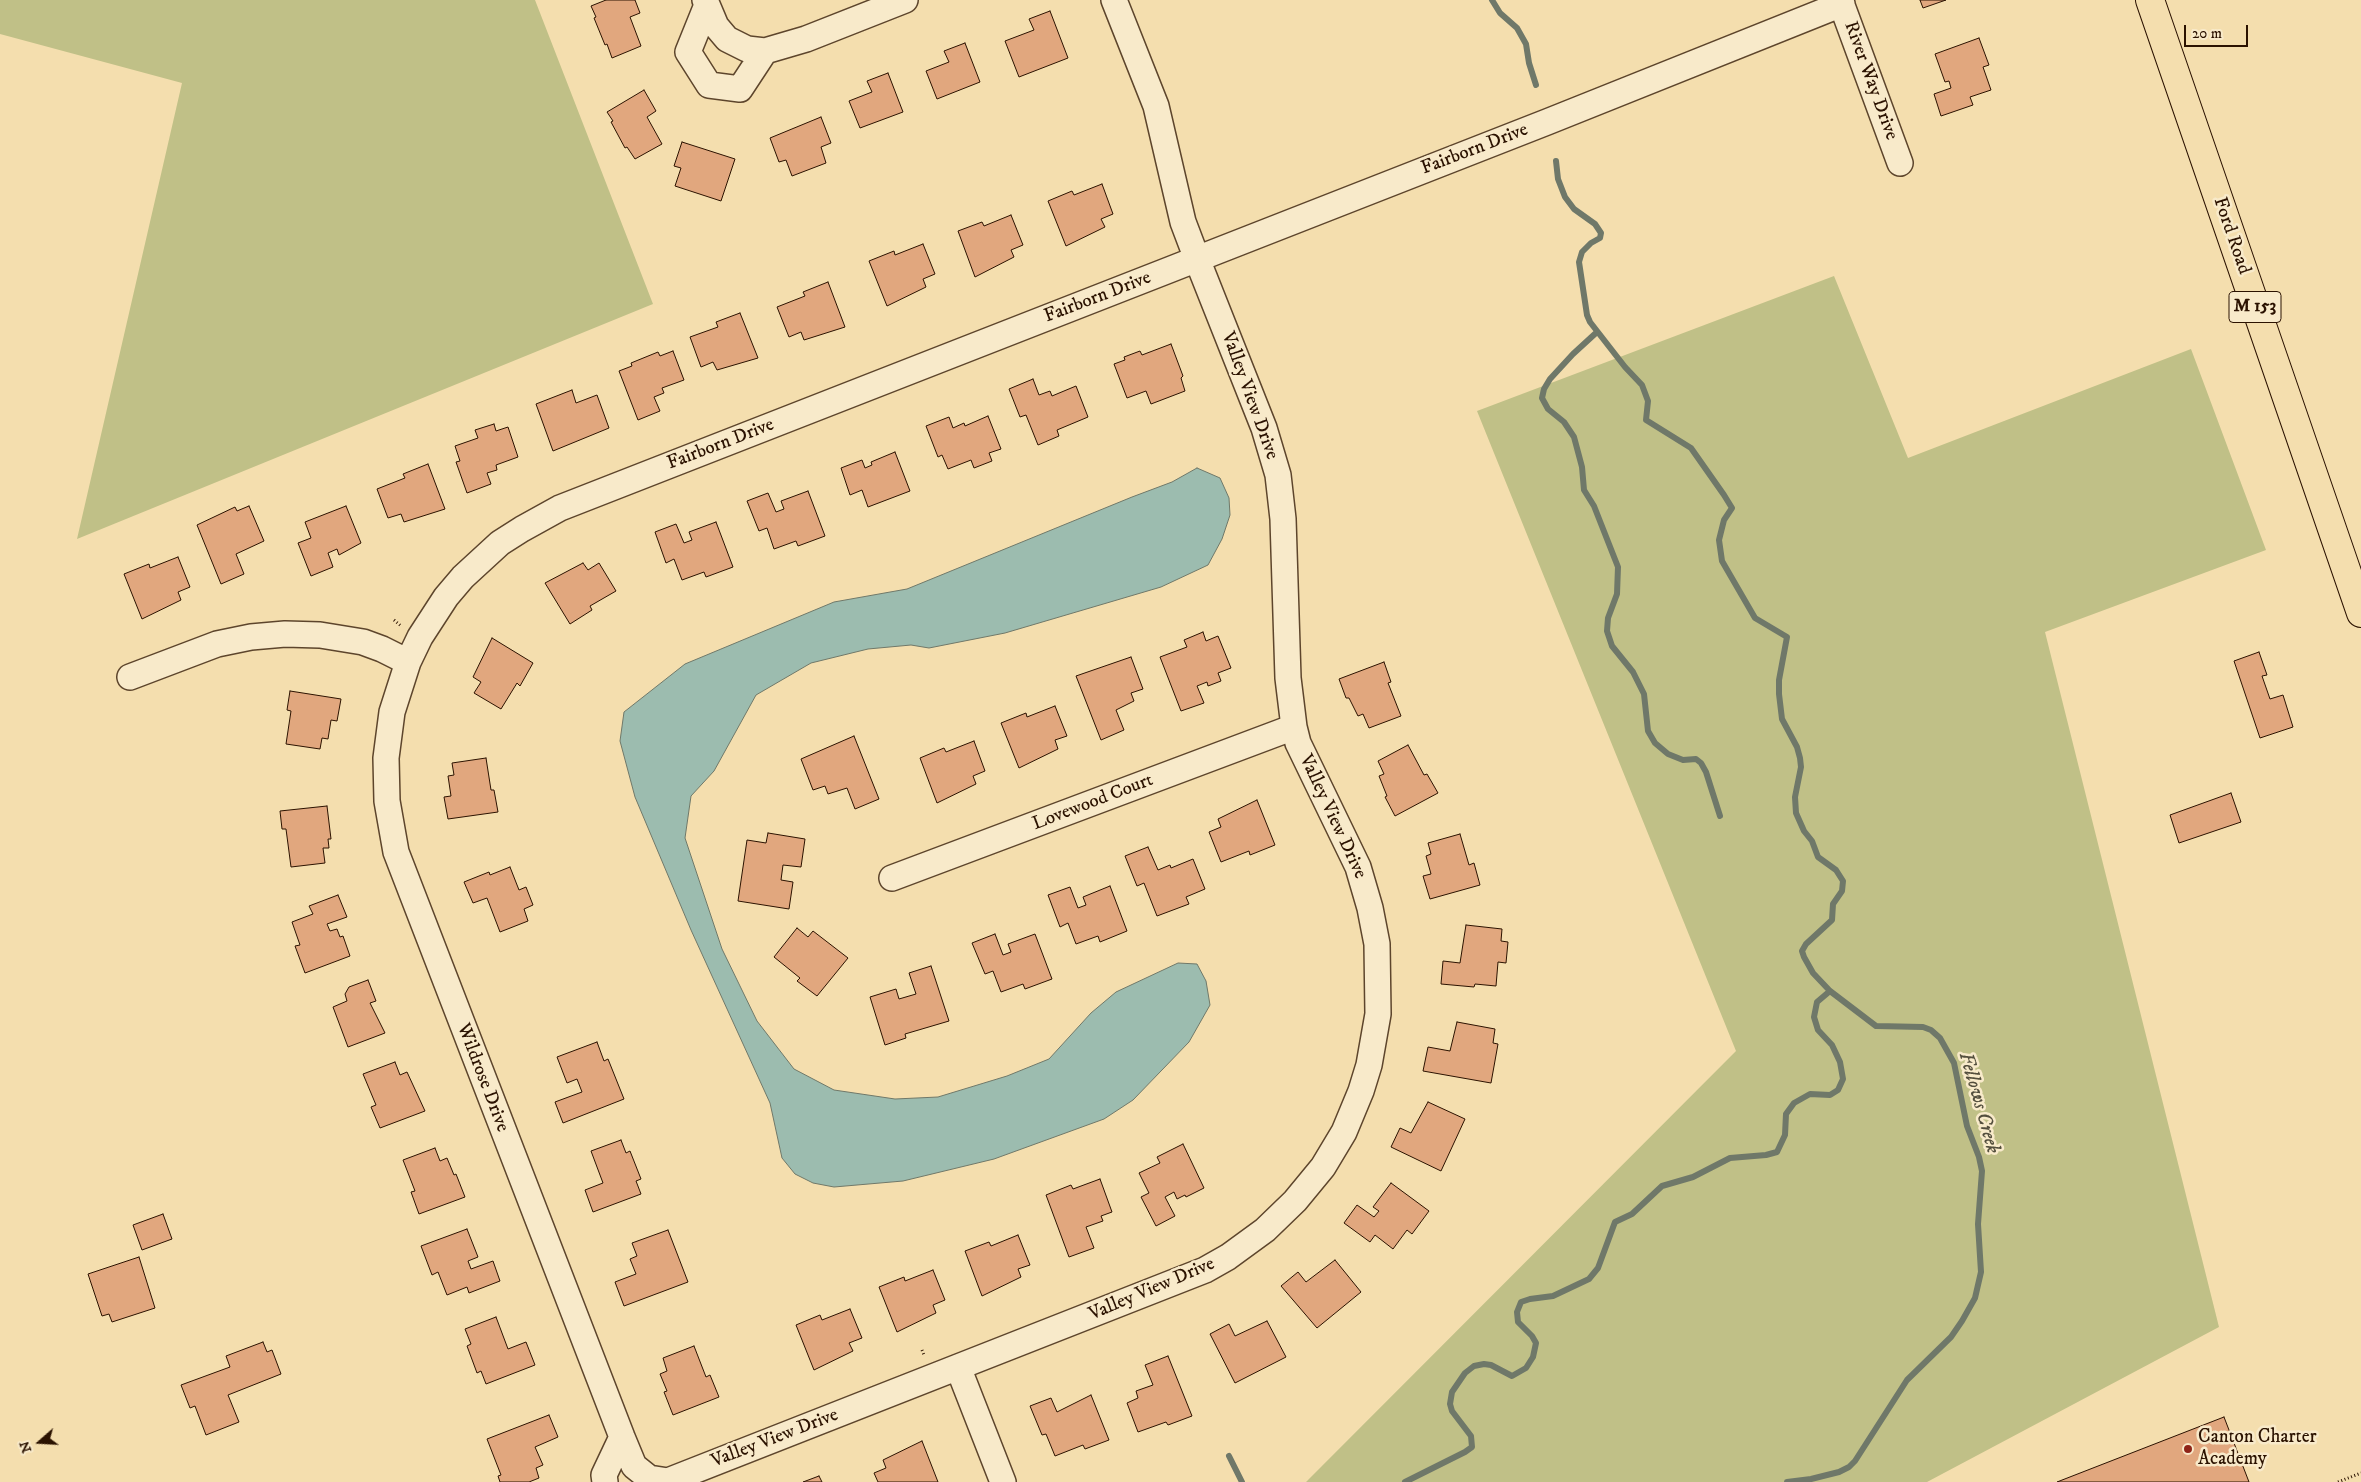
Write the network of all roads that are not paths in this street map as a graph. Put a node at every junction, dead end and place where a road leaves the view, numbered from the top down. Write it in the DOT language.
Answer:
graph roads {
  1 [pos="905,0"];
  2 [pos="1114,0"];
  3 [pos="2150,0"];
  4 [pos="706,2"];
  5 [pos="1841,2"];
  6 [pos="756,50"];
  7 [pos="1900,163"];
  8 [pos="1197,259"];
  9 [pos="2361,613"];
  10 [pos="408,662"];
  11 [pos="130,676"];
  12 [pos="1294,727"];
  13 [pos="892,878"];
  14 [pos="958,1368"];
  15 [pos="622,1437"];
  16 [pos="685,1477"];
  17 [pos="649,1478"];
  18 [pos="605,1482"];
  19 [pos="1003,1482"];
  1 -- 6 [label="street"];
  2 -- 8 [label="street, Valley View Drive"];
  3 -- 9 [label="main road, Ford Road / M 153"];
  4 -- 6 [label="street"];
  4 -- 6 [label="street"];
  5 -- 7 [label="street, River Way Drive"];
  5 -- 8 [label="street, Fairborn Drive"];
  8 -- 10 [label="street, Fairborn Drive"];
  8 -- 12 [label="street, Valley View Drive"];
  10 -- 11 [label="street"];
  10 -- 15 [label="street, Wildrose Drive"];
  12 -- 13 [label="street, Lovewood Court"];
  12 -- 14 [label="street, Valley View Drive"];
  14 -- 16 [label="street, Valley View Drive"];
  14 -- 19 [label="street"];
  15 -- 17 [label="street, Wildrose Drive"];
  15 -- 18 [label="street"];
  16 -- 17 [label="street, Valley View Drive"];
}
